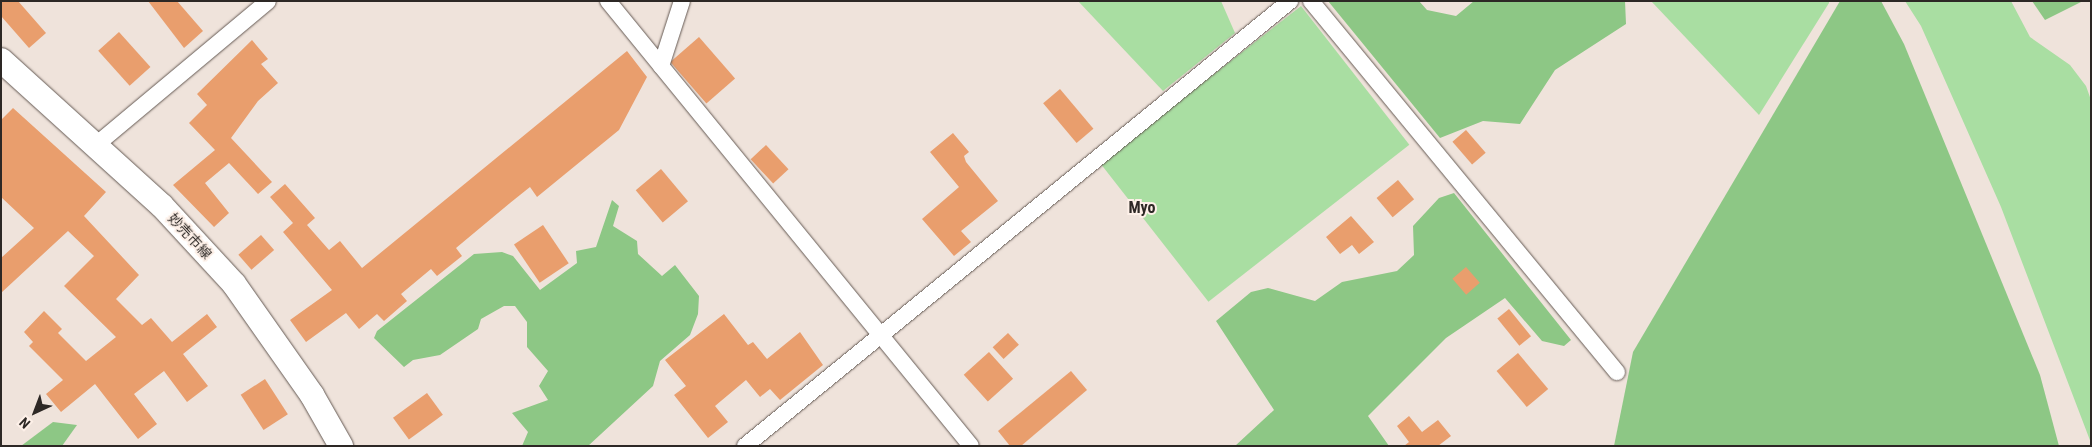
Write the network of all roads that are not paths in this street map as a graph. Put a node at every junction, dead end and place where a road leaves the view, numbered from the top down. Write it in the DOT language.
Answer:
graph roads {
  1 [pos="268,1"];
  2 [pos="608,1"];
  3 [pos="682,1"];
  4 [pos="1290,1"];
  5 [pos="1311,1"];
  6 [pos="1,60"];
  7 [pos="662,66"];
  8 [pos="96,145"];
  9 [pos="882,334"];
  10 [pos="1617,372"];
  11 [pos="341,446"];
  12 [pos="744,446"];
  13 [pos="971,446"];
  1 -- 8 [label="street"];
  2 -- 7 [label="street"];
  3 -- 7 [label="street"];
  4 -- 9 [label="street"];
  5 -- 10 [label="street"];
  6 -- 8 [label="main road, 妙売市線"];
  7 -- 9 [label="street"];
  8 -- 11 [label="main road, 妙売市線"];
  9 -- 12 [label="street"];
  9 -- 13 [label="street"];
}
